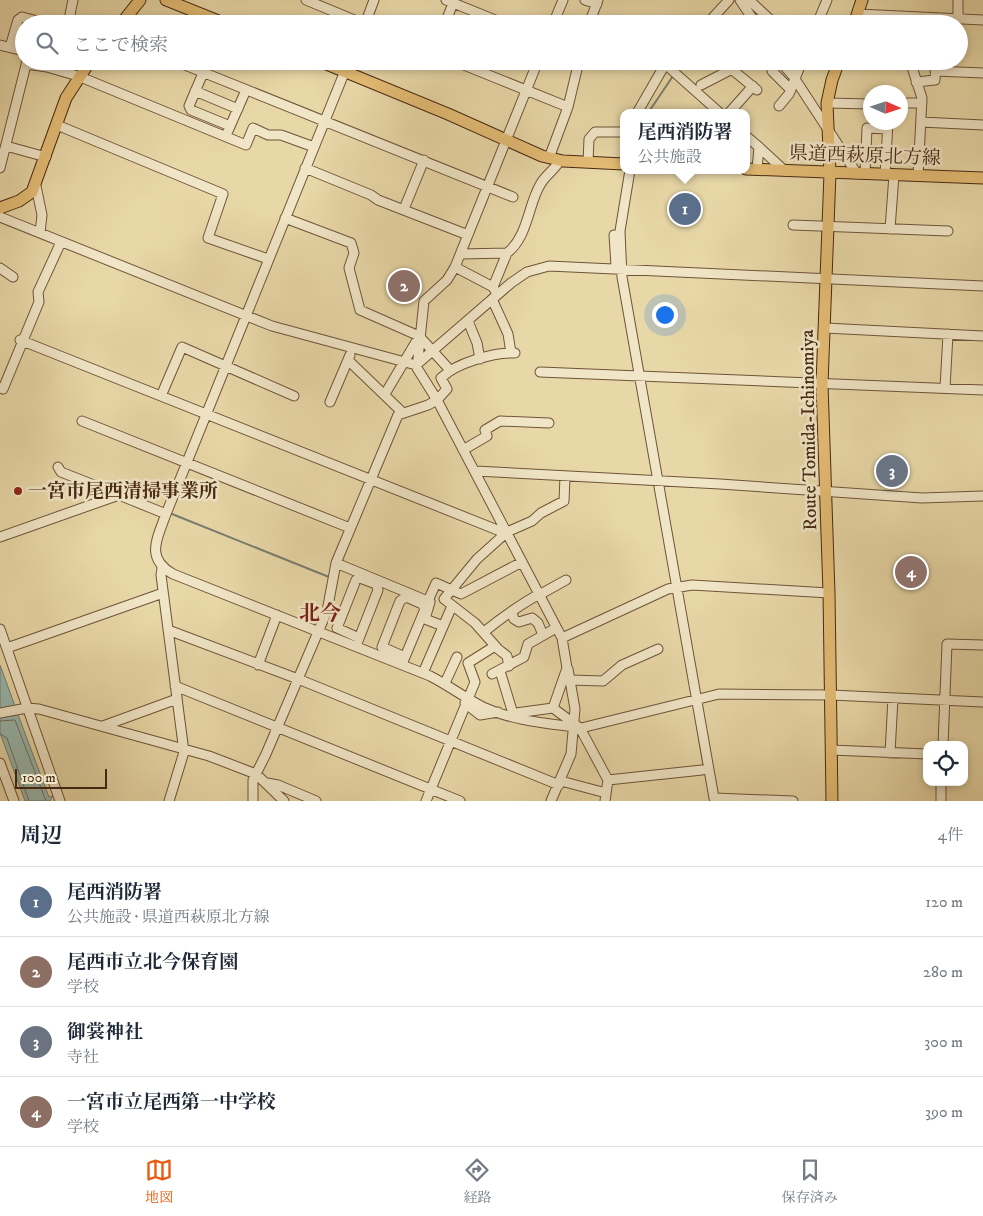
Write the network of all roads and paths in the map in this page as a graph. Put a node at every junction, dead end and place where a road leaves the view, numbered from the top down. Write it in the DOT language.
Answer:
graph roads {
  1 [pos="73,0"];
  2 [pos="140,0"];
  3 [pos="166,0"];
  4 [pos="306,0"];
  5 [pos="374,0"];
  6 [pos="563,0"];
  7 [pos="585,0"];
  8 [pos="729,0"];
  9 [pos="740,0"];
  10 [pos="749,0"];
  11 [pos="827,0"];
  12 [pos="862,0"];
  13 [pos="958,0"];
  14 [pos="450,1"];
  15 [pos="597,2"];
  16 [pos="469,4"];
  17 [pos="70,15"];
  18 [pos="128,15"];
  19 [pos="204,15"];
  20 [pos="343,15"];
  21 [pos="368,15"];
  22 [pos="447,15"];
  23 [pos="489,15"];
  24 [pos="557,15"];
  25 [pos="592,15"];
  26 [pos="716,15"];
  27 [pos="750,15"];
  28 [pos="765,15"];
  29 [pos="821,15"];
  30 [pos="857,15"];
  31 [pos="958,15"];
  32 [pos="968,19"];
  33 [pos="983,20"];
  34 [pos="15,30"];
  35 [pos="0,45"];
  36 [pos="10,48"];
  37 [pos="15,49"];
  38 [pos="24,70"];
  39 [pos="57,70"];
  40 [pos="83,70"];
  41 [pos="198,70"];
  42 [pos="345,70"];
  43 [pos="356,70"];
  44 [pos="476,70"];
  45 [pos="534,70"];
  46 [pos="576,70"];
  47 [pos="665,70"];
  48 [pos="675,70"];
  49 [pos="722,70"];
  50 [pos="737,70"];
  51 [pos="772,70"];
  52 [pos="788,70"];
  53 [pos="799,70"];
  54 [pos="836,70"];
  55 [pos="913,70"];
  56 [pos="936,70"];
  57 [pos="963,70"];
  58 [pos="203,72"];
  59 [pos="983,73"];
  60 [pos="78,76"];
  61 [pos="796,79"];
  62 [pos="916,82"];
  63 [pos="701,85"];
  64 [pos="246,90"];
  65 [pos="526,90"];
  66 [pos="791,90"];
  67 [pos="195,91"];
  68 [pos="827,103"];
  69 [pos="922,103"];
  70 [pos="863,104"];
  71 [pos="908,104"];
  72 [pos="779,106"];
  73 [pos="568,107"];
  74 [pos="238,109"];
  75 [pos="639,109"];
  76 [pos="716,109"];
  77 [pos="734,109"];
  78 [pos="324,121"];
  79 [pos="921,122"];
  80 [pos="57,125"];
  81 [pos="983,125"];
  82 [pos="230,126"];
  83 [pos="828,129"];
  84 [pos="867,130"];
  85 [pos="887,130"];
  86 [pos="620,132"];
  87 [pos="227,138"];
  88 [pos="750,139"];
  89 [pos="506,140"];
  90 [pos="6,146"];
  91 [pos="314,146"];
  92 [pos="759,147"];
  93 [pos="46,157"];
  94 [pos="555,159"];
  95 [pos="424,160"];
  96 [pos="588,162"];
  97 [pos="620,164"];
  98 [pos="0,168"];
  99 [pos="305,168"];
  100 [pos="752,169"];
  101 [pos="785,170"];
  102 [pos="830,173"];
  103 [pos="623,174"];
  104 [pos="629,174"];
  105 [pos="861,174"];
  106 [pos="889,175"];
  107 [pos="918,176"];
  108 [pos="983,178"];
  109 [pos="36,186"];
  110 [pos="488,187"];
  111 [pos="513,197"];
  112 [pos="0,208"];
  113 [pos="404,210"];
  114 [pos="0,217"];
  115 [pos="285,218"];
  116 [pos="794,225"];
  117 [pos="828,227"];
  118 [pos="890,229"];
  119 [pos="948,231"];
  120 [pos="40,233"];
  121 [pos="468,235"];
  122 [pos="61,242"];
  123 [pos="507,252"];
  124 [pos="461,254"];
  125 [pos="268,260"];
  126 [pos="455,267"];
  127 [pos="0,268"];
  128 [pos="619,270"];
  129 [pos="13,278"];
  130 [pos="826,279"];
  131 [pos="983,286"];
  132 [pos="494,294"];
  133 [pos="246,316"];
  134 [pos="468,321"];
  135 [pos="825,328"];
  136 [pos="948,334"];
  137 [pos="419,336"];
  138 [pos="983,336"];
  139 [pos="21,340"];
  140 [pos="352,347"];
  141 [pos="433,352"];
  142 [pos="348,360"];
  143 [pos="480,360"];
  144 [pos="405,362"];
  145 [pos="416,365"];
  146 [pos="225,367"];
  147 [pos="450,369"];
  148 [pos="540,372"];
  149 [pos="636,375"];
  150 [pos="822,384"];
  151 [pos="0,388"];
  152 [pos="945,388"];
  153 [pos="983,390"];
  154 [pos="386,394"];
  155 [pos="161,396"];
  156 [pos="294,396"];
  157 [pos="437,400"];
  158 [pos="330,402"];
  159 [pos="402,412"];
  160 [pos="206,414"];
  161 [pos="82,421"];
  162 [pos="549,423"];
  163 [pos="463,450"];
  164 [pos="187,462"];
  165 [pos="58,467"];
  166 [pos="474,471"];
  167 [pos="565,476"];
  168 [pos="370,480"];
  169 [pos="655,480"];
  170 [pos="827,491"];
  171 [pos="119,495"];
  172 [pos="983,496"];
  173 [pos="166,514"];
  174 [pos="350,528"];
  175 [pos="506,533"];
  176 [pos="0,537"];
  177 [pos="522,562"];
  178 [pos="336,563"];
  179 [pos="162,568"];
  180 [pos="566,580"];
  181 [pos="674,588"];
  182 [pos="452,589"];
  183 [pos="829,593"];
  184 [pos="162,594"];
  185 [pos="539,594"];
  186 [pos="428,601"];
  187 [pos="452,606"];
  188 [pos="512,613"];
  189 [pos="277,615"];
  190 [pos="442,626"];
  191 [pos="556,628"];
  192 [pos="0,629"];
  193 [pos="168,630"];
  194 [pos="318,631"];
  195 [pos="484,632"];
  196 [pos="543,635"];
  197 [pos="562,638"];
  198 [pos="357,642"];
  199 [pos="495,646"];
  200 [pos="983,646"];
  201 [pos="7,648"];
  202 [pos="658,649"];
  203 [pos="566,654"];
  204 [pos="457,657"];
  205 [pos="404,661"];
  206 [pos="258,665"];
  207 [pos="509,666"];
  208 [pos="423,673"];
  209 [pos="298,679"];
  210 [pos="570,680"];
  211 [pos="445,683"];
  212 [pos="175,686"];
  213 [pos="830,695"];
  214 [pos="892,698"];
  215 [pos="175,699"];
  216 [pos="693,699"];
  217 [pos="466,700"];
  218 [pos="945,701"];
  219 [pos="983,702"];
  220 [pos="27,708"];
  221 [pos="552,708"];
  222 [pos="0,713"];
  223 [pos="514,717"];
  224 [pos="103,726"];
  225 [pos="278,727"];
  226 [pos="575,727"];
  227 [pos="450,741"];
  228 [pos="943,741"];
  229 [pos="182,748"];
  230 [pos="831,750"];
  231 [pos="890,753"];
  232 [pos="923,754"];
  233 [pos="0,763"];
  234 [pos="702,770"];
  235 [pos="256,774"];
  236 [pos="608,780"];
  237 [pos="266,783"];
  238 [pos="560,783"];
  239 [pos="942,786"];
  240 [pos="431,789"];
  241 [pos="606,797"];
  242 [pos="172,800"];
  243 [pos="14,801"];
  244 [pos="60,801"];
  245 [pos="253,801"];
  246 [pos="284,801"];
  247 [pos="316,801"];
  248 [pos="426,801"];
  249 [pos="460,801"];
  250 [pos="551,801"];
  251 [pos="708,801"];
  252 [pos="793,801"];
  253 [pos="832,801"];
  254 [pos="941,801"];
  1 -- 17 [label="street"];
  2 -- 18 [label="main road"];
  3 -- 19 [label="main road"];
  4 -- 20 [label="street"];
  5 -- 21 [label="street"];
  6 -- 24 [label="street"];
  7 -- 15 [label="street"];
  8 -- 26 [label="street"];
  9 -- 27 [label="street"];
  10 -- 28 [label="street"];
  11 -- 29 [label="street"];
  12 -- 30 [label="main road"];
  13 -- 31 [label="street"];
  14 -- 16 [label="street"];
  14 -- 22 [label="street"];
  15 -- 25 [label="street"];
  16 -- 23 [label="street"];
  32 -- 33 [label="street"];
  34 -- 36 [label="street"];
  35 -- 36 [label="street"];
  36 -- 37 [label="street"];
  38 -- 90 [label="street"];
  39 -- 60 [label="street"];
  40 -- 60 [label="main road"];
  41 -- 58 [label="street"];
  42 -- 78 [label="street"];
  43 -- 89 [label="main road"];
  44 -- 65 [label="street"];
  45 -- 65 [label="street"];
  46 -- 73 [label="street"];
  47 -- 75 [label="street"];
  48 -- 76 [label="street"];
  49 -- 63 [label="street"];
  50 -- 77 [label="street"];
  51 -- 66 [label="street"];
  52 -- 61 [label="street"];
  53 -- 61 [label="street"];
  54 -- 68 [label="main road, Route Tomida-Ichinomiya"];
  55 -- 62 [label="street"];
  56 -- 62 [label="street"];
  57 -- 59 [label="street"];
  58 -- 64 [label="street"];
  58 -- 67 [label="street"];
  60 -- 80 [label="main road"];
  60 -- 87 [label="street"];
  61 -- 66 [label="street"];
  61 -- 83 [label="street"];
  62 -- 69 [label="street"];
  64 -- 74 [label="street"];
  64 -- 78 [label="street"];
  65 -- 73 [label="street"];
  65 -- 89 [label="street"];
  66 -- 72 [label="street"];
  67 -- 74 [label="street"];
  67 -- 82 [label="street"];
  68 -- 70 [label="street"];
  68 -- 83 [label="main road, Route Tomida-Ichinomiya"];
  69 -- 71 [label="street"];
  69 -- 79 [label="street"];
  73 -- 94 [label="street"];
  74 -- 82 [label="street"];
  78 -- 91 [label="street"];
  78 -- 95 [label="street"];
  79 -- 81 [label="street"];
  79 -- 107 [label="street"];
  80 -- 93 [label="main road"];
  80 -- 125 [label="street"];
  82 -- 87 [label="street"];
  83 -- 102 [label="main road, Route Tomida-Ichinomiya"];
  83 -- 105 [label="street"];
  84 -- 105 [label="street"];
  85 -- 106 [label="street"];
  86 -- 96 [label="street"];
  87 -- 91 [label="street"];
  88 -- 92 [label="street"];
  89 -- 94 [label="main road"];
  89 -- 110 [label="street"];
  90 -- 93 [label="street"];
  90 -- 98 [label="street"];
  91 -- 99 [label="street"];
  92 -- 100 [label="street"];
  92 -- 101 [label="street"];
  93 -- 109 [label="main road"];
  94 -- 96 [label="main road"];
  94 -- 123 [label="street"];
  95 -- 110 [label="street"];
  95 -- 113 [label="street"];
  96 -- 97 [label="main road"];
  99 -- 113 [label="street"];
  99 -- 115 [label="street"];
  100 -- 101 [label="main road, 県道西萩原北方線"];
  101 -- 102 [label="main road, 県道西萩原北方線"];
  102 -- 105 [label="main road, 県道西萩原北方線"];
  102 -- 117 [label="main road, Route Tomida-Ichinomiya"];
  103 -- 128 [label="street"];
  104 -- 128 [label="street"];
  105 -- 106 [label="main road, 県道西萩原北方線"];
  106 -- 107 [label="main road, 県道西萩原北方線"];
  106 -- 118 [label="street"];
  107 -- 108 [label="main road, 県道西萩原北方線"];
  109 -- 112 [label="main road"];
  109 -- 120 [label="street"];
  110 -- 111 [label="street"];
  110 -- 121 [label="street"];
  113 -- 121 [label="street"];
  114 -- 120 [label="street"];
  115 -- 125 [label="street"];
  115 -- 137 [label="street"];
  116 -- 117 [label="street"];
  117 -- 118 [label="street"];
  117 -- 130 [label="main road, Route Tomida-Ichinomiya"];
  118 -- 119 [label="street"];
  120 -- 122 [label="street"];
  121 -- 124 [label="street"];
  122 -- 133 [label="street"];
  122 -- 139 [label="street"];
  123 -- 124 [label="street"];
  123 -- 132 [label="street"];
  124 -- 126 [label="street"];
  125 -- 133 [label="street"];
  126 -- 132 [label="street"];
  126 -- 137 [label="street"];
  127 -- 129 [label="street"];
  128 -- 130 [label="street"];
  128 -- 132 [label="street"];
  128 -- 149 [label="street"];
  130 -- 131 [label="street"];
  130 -- 135 [label="main road, Route Tomida-Ichinomiya"];
  132 -- 134 [label="street"];
  132 -- 143 [label="street"];
  133 -- 140 [label="street"];
  133 -- 146 [label="street"];
  134 -- 141 [label="street"];
  134 -- 143 [label="street"];
  135 -- 136 [label="street"];
  135 -- 150 [label="main road, Route Tomida-Ichinomiya"];
  136 -- 138 [label="street"];
  136 -- 152 [label="street"];
  137 -- 141 [label="street"];
  137 -- 144 [label="street"];
  137 -- 145 [label="street"];
  139 -- 151 [label="street"];
  139 -- 155 [label="street"];
  140 -- 142 [label="street"];
  140 -- 144 [label="street"];
  141 -- 145 [label="street"];
  141 -- 147 [label="street"];
  142 -- 154 [label="street"];
  142 -- 158 [label="street"];
  143 -- 147 [label="street"];
  144 -- 145 [label="street"];
  144 -- 154 [label="street"];
  145 -- 157 [label="street"];
  146 -- 155 [label="street"];
  146 -- 156 [label="street"];
  146 -- 160 [label="street"];
  147 -- 157 [label="street"];
  148 -- 149 [label="street"];
  149 -- 150 [label="street"];
  149 -- 169 [label="street"];
  150 -- 152 [label="street"];
  150 -- 170 [label="main road, Route Tomida-Ichinomiya"];
  152 -- 153 [label="street"];
  154 -- 159 [label="street"];
  155 -- 160 [label="street"];
  157 -- 159 [label="street"];
  157 -- 163 [label="street"];
  159 -- 168 [label="street"];
  160 -- 164 [label="street"];
  160 -- 168 [label="street"];
  161 -- 164 [label="street"];
  162 -- 163 [label="street"];
  163 -- 166 [label="street"];
  164 -- 173 [label="street"];
  164 -- 174 [label="street"];
  165 -- 171 [label="street"];
  166 -- 167 [label="street"];
  166 -- 175 [label="street"];
  167 -- 169 [label="street"];
  167 -- 175 [label="street"];
  168 -- 174 [label="street"];
  168 -- 175 [label="street"];
  169 -- 170 [label="street"];
  169 -- 181 [label="street"];
  170 -- 172 [label="street"];
  170 -- 183 [label="main road, Route Tomida-Ichinomiya"];
  171 -- 173 [label="street"];
  171 -- 176 [label="street"];
  173 -- 179 [label="street"];
  174 -- 178 [label="street"];
  175 -- 177 [label="street"];
  175 -- 182 [label="street"];
  177 -- 182 [label="street"];
  177 -- 185 [label="street"];
  178 -- 186 [label="street"];
  178 -- 194 [label="street"];
  179 -- 184 [label="street"];
  179 -- 189 [label="street"];
  180 -- 185 [label="street"];
  181 -- 183 [label="street"];
  181 -- 197 [label="street"];
  181 -- 216 [label="street"];
  182 -- 186 [label="street"];
  182 -- 187 [label="street"];
  183 -- 213 [label="main road, Route Tomida-Ichinomiya"];
  184 -- 193 [label="street"];
  184 -- 201 [label="street"];
  184 -- 215 [label="street"];
  185 -- 188 [label="street"];
  185 -- 191 [label="street"];
  186 -- 190 [label="street"];
  187 -- 190 [label="street"];
  187 -- 195 [label="street"];
  188 -- 195 [label="street"];
  188 -- 196 [label="street"];
  189 -- 194 [label="street"];
  189 -- 206 [label="street"];
  190 -- 208 [label="street"];
  191 -- 196 [label="street"];
  191 -- 197 [label="street"];
  192 -- 201 [label="street"];
  193 -- 206 [label="street"];
  193 -- 212 [label="street"];
  194 -- 198 [label="street"];
  194 -- 209 [label="street"];
  195 -- 199 [label="street"];
  196 -- 207 [label="street"];
  197 -- 203 [label="street"];
  198 -- 198 [label="street"];
  198 -- 205 [label="street"];
  199 -- 207 [label="street"];
  199 -- 217 [label="street"];
  200 -- 218 [label="street"];
  201 -- 220 [label="street"];
  202 -- 210 [label="street"];
  203 -- 210 [label="street"];
  203 -- 221 [label="street"];
  204 -- 211 [label="street"];
  205 -- 205 [label="street"];
  205 -- 208 [label="street"];
  206 -- 209 [label="street"];
  207 -- 223 [label="street"];
  208 -- 211 [label="street"];
  209 -- 225 [label="street"];
  209 -- 227 [label="street"];
  210 -- 226 [label="street"];
  211 -- 217 [label="street"];
  212 -- 215 [label="street"];
  212 -- 225 [label="street"];
  213 -- 214 [label="street"];
  213 -- 216 [label="street"];
  213 -- 230 [label="main road, Route Tomida-Ichinomiya"];
  214 -- 218 [label="street"];
  214 -- 231 [label="street"];
  215 -- 224 [label="street"];
  215 -- 229 [label="street"];
  216 -- 226 [label="street"];
  216 -- 234 [label="street"];
  216 -- 252 [label="street"];
  217 -- 223 [label="street"];
  217 -- 227 [label="street"];
  218 -- 219 [label="street"];
  218 -- 228 [label="street"];
  220 -- 222 [label="street"];
  220 -- 224 [label="street"];
  220 -- 244 [label="street"];
  221 -- 223 [label="street"];
  221 -- 226 [label="street"];
  223 -- 226 [label="street"];
  224 -- 229 [label="street"];
  225 -- 235 [label="street"];
  225 -- 240 [label="street"];
  226 -- 236 [label="street"];
  226 -- 238 [label="street"];
  227 -- 238 [label="street"];
  227 -- 240 [label="street"];
  229 -- 235 [label="street"];
  229 -- 242 [label="street"];
  230 -- 231 [label="street"];
  230 -- 253 [label="main road, Route Tomida-Ichinomiya"];
  231 -- 232 [label="street"];
  233 -- 243 [label="street"];
  234 -- 236 [label="street"];
  234 -- 251 [label="street"];
  235 -- 237 [label="street"];
  235 -- 245 [label="street"];
  236 -- 241 [label="street"];
  237 -- 246 [label="street"];
  237 -- 247 [label="street"];
  238 -- 241 [label="street"];
  238 -- 250 [label="street"];
  239 -- 254 [label="street"];
  240 -- 248 [label="street"];
  240 -- 249 [label="street"];
}
